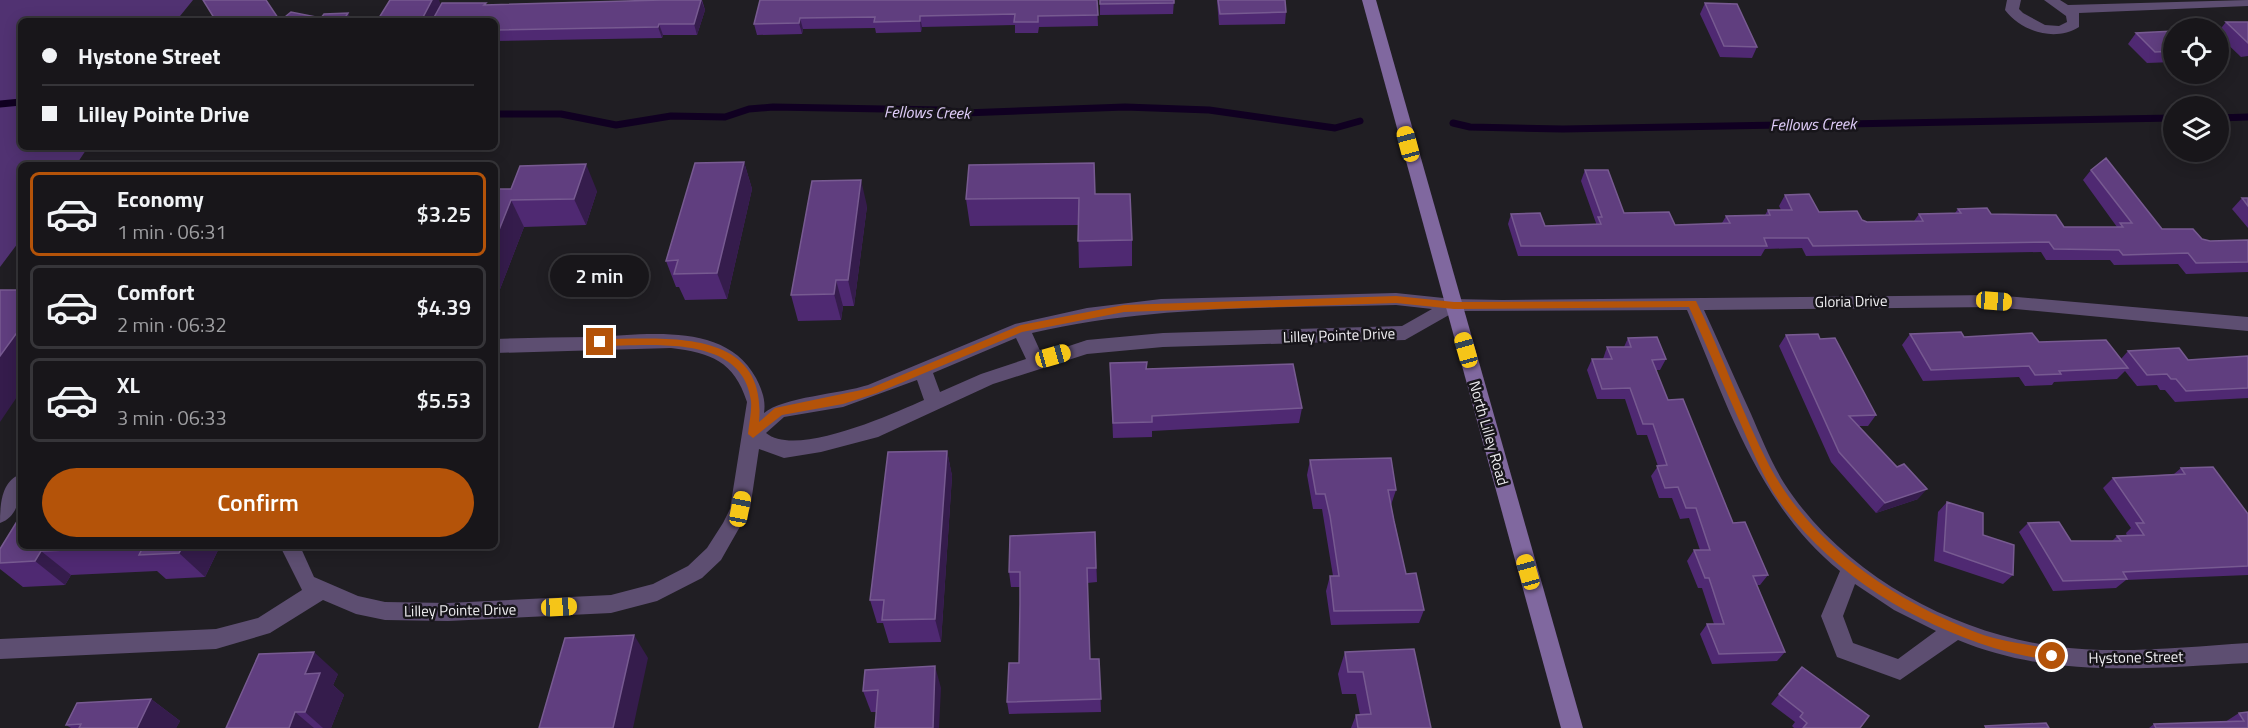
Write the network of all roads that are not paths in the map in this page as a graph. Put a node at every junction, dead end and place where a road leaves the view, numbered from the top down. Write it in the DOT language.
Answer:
graph roads {
  1 [pos="1369,0"];
  2 [pos="2014,0"];
  3 [pos="2051,0"];
  4 [pos="2248,2"];
  5 [pos="2068,9"];
  6 [pos="1692,303"];
  7 [pos="1454,305"];
  8 [pos="2248,324"];
  9 [pos="1021,329"];
  10 [pos="498,346"];
  11 [pos="1036,361"];
  12 [pos="922,371"];
  13 [pos="935,403"];
  14 [pos="753,434"];
  15 [pos="18,487"];
  16 [pos="0,515"];
  17 [pos="291,549"];
  18 [pos="1851,568"];
  19 [pos="319,591"];
  20 [pos="1956,629"];
  21 [pos="0,649"];
  22 [pos="2248,653"];
  23 [pos="1572,728"];
  1 -- 7 [label="street, North Lilley Road"];
  2 -- 5 [label="street"];
  3 -- 5 [label="street"];
  4 -- 5 [label="street"];
  6 -- 7 [label="street, Gloria Drive"];
  6 -- 8 [label="street, Gloria Drive"];
  6 -- 18 [label="street, Hystone Street"];
  7 -- 9 [label="street"];
  7 -- 11 [label="street, Lilley Pointe Drive"];
  7 -- 23 [label="street, North Lilley Road"];
  9 -- 11 [label="street"];
  9 -- 12 [label="street"];
  10 -- 14 [label="street, Lilley Pointe Drive"];
  11 -- 13 [label="street, Lilley Pointe Drive"];
  12 -- 13 [label="street"];
  12 -- 14 [label="street"];
  13 -- 14 [label="street, Lilley Pointe Drive"];
  14 -- 19 [label="street, Lilley Pointe Drive"];
  15 -- 16 [label="street"];
  17 -- 19 [label="street, Lilley Pointe Drive"];
  18 -- 20 [label="street, Hystone Street"];
  18 -- 20 [label="street"];
  19 -- 21 [label="street"];
  20 -- 22 [label="street, Hystone Street"];
}
